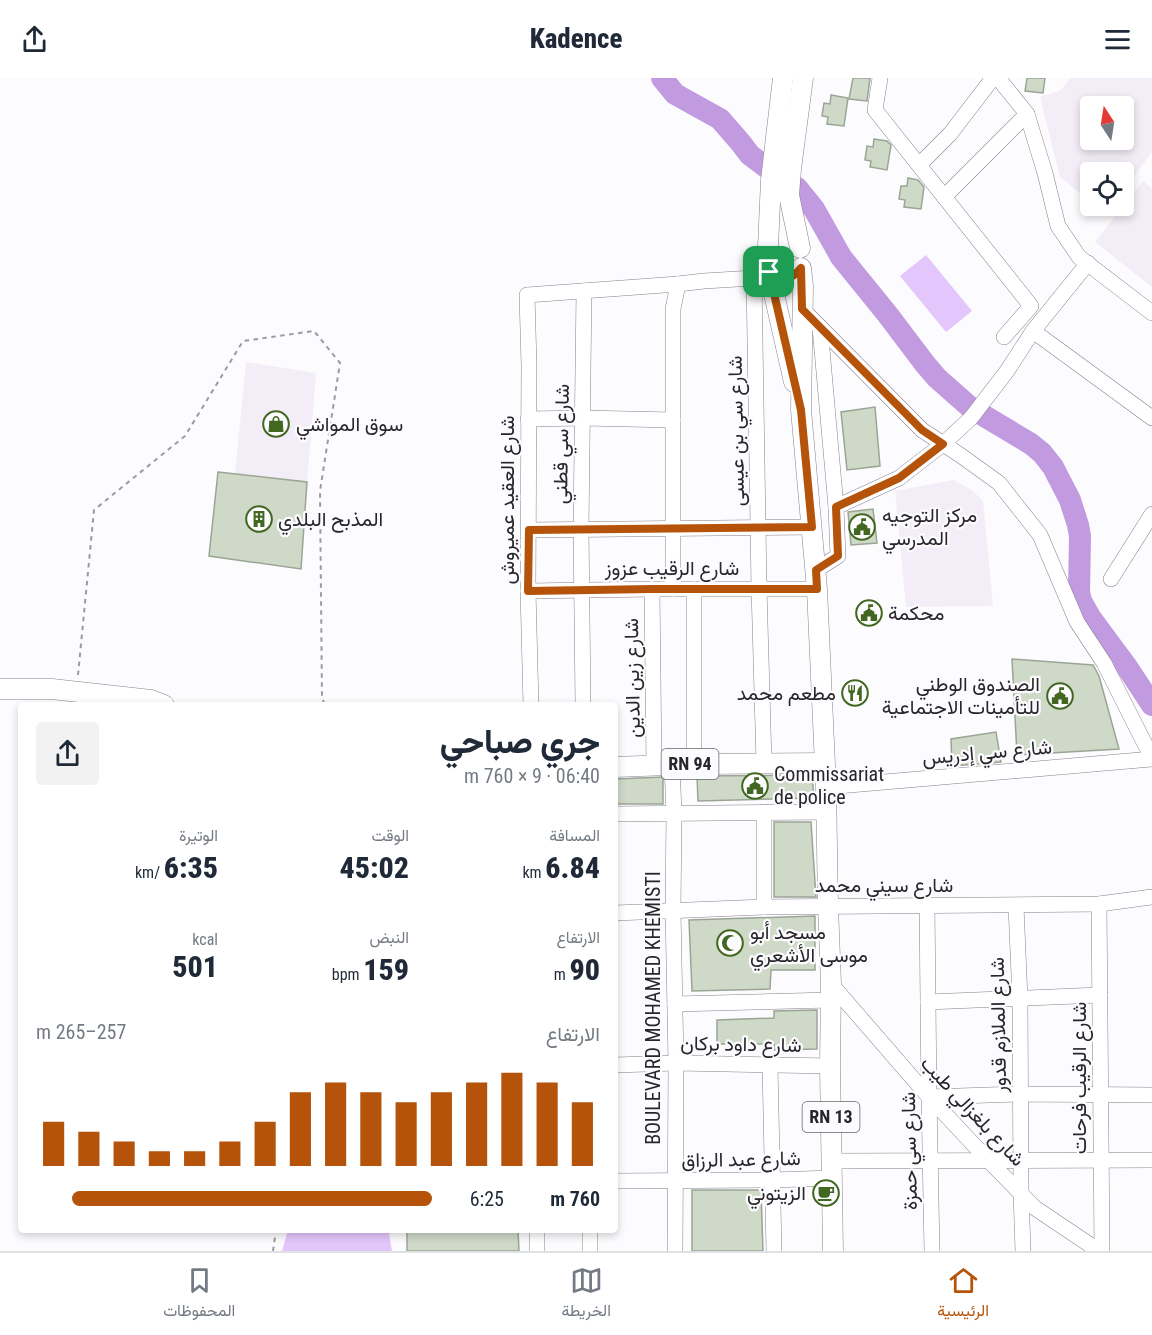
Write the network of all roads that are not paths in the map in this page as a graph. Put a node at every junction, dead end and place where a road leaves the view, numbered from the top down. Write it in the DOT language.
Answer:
graph roads {
  1 [pos="783,78"];
  2 [pos="803,78"];
  3 [pos="880,78"];
  4 [pos="993,78"];
  5 [pos="998,78"];
  6 [pos="1028,114"];
  7 [pos="784,149"];
  8 [pos="919,165"];
  9 [pos="944,197"];
  10 [pos="768,247"];
  11 [pos="800,248"];
  12 [pos="1088,263"];
  13 [pos="801,268"];
  14 [pos="761,275"];
  15 [pos="678,284"];
  16 [pos="584,291"];
  17 [pos="802,309"];
  18 [pos="1152,313"];
  19 [pos="820,327"];
  20 [pos="1033,331"];
  21 [pos="1004,337"];
  22 [pos="801,410"];
  23 [pos="582,418"];
  24 [pos="1152,418"];
  25 [pos="528,419"];
  26 [pos="673,420"];
  27 [pos="943,444"];
  28 [pos="836,507"];
  29 [pos="1152,514"];
  30 [pos="812,527"];
  31 [pos="580,528"];
  32 [pos="672,528"];
  33 [pos="759,528"];
  34 [pos="529,530"];
  35 [pos="1111,579"];
  36 [pos="816,580"];
  37 [pos="759,588"];
  38 [pos="652,589"];
  39 [pos="673,589"];
  40 [pos="694,589"];
  41 [pos="581,590"];
  42 [pos="528,591"];
  43 [pos="0,689"];
  44 [pos="156,702"];
  45 [pos="531,702"];
  46 [pos="583,702"];
  47 [pos="1152,758"];
  48 [pos="764,763"];
  49 [pos="824,763"];
  50 [pos="694,764"];
  51 [pos="663,766"];
  52 [pos="618,767"];
  53 [pos="826,787"];
  54 [pos="764,812"];
  55 [pos="827,812"];
  56 [pos="674,813"];
  57 [pos="618,814"];
  58 [pos="1152,897"];
  59 [pos="1099,904"];
  60 [pos="828,906"];
  61 [pos="927,906"];
  62 [pos="1016,906"];
  63 [pos="764,908"];
  64 [pos="673,910"];
  65 [pos="618,913"];
  66 [pos="831,992"];
  67 [pos="1100,995"];
  68 [pos="1020,999"];
  69 [pos="928,1002"];
  70 [pos="675,1004"];
  71 [pos="676,1063"];
  72 [pos="618,1065"];
  73 [pos="770,1065"];
  74 [pos="830,1066"];
  75 [pos="1101,1094"];
  76 [pos="1020,1095"];
  77 [pos="1152,1095"];
  78 [pos="929,1097"];
  79 [pos="1152,1160"];
  80 [pos="931,1161"];
  81 [pos="989,1161"];
  82 [pos="1020,1161"];
  83 [pos="1101,1161"];
  84 [pos="832,1169"];
  85 [pos="772,1180"];
  86 [pos="618,1181"];
  87 [pos="675,1181"];
  88 [pos="1021,1192"];
  89 [pos="537,1233"];
  90 [pos="590,1233"];
  91 [pos="537,1251"];
  92 [pos="590,1251"];
  93 [pos="675,1251"];
  94 [pos="774,1251"];
  95 [pos="833,1251"];
  96 [pos="932,1251"];
  97 [pos="1023,1251"];
  98 [pos="1100,1251"];
  1 -- 7 [label="main road"];
  2 -- 7 [label="main road"];
  3 -- 8 [label="street"];
  4 -- 8 [label="street"];
  5 -- 6 [label="street"];
  6 -- 9 [label="street"];
  6 -- 12 [label="street"];
  7 -- 10 [label="main road"];
  7 -- 11 [label="main road"];
  8 -- 9 [label="street"];
  9 -- 21 [label="street"];
  10 -- 11 [label="main road"];
  10 -- 14 [label="main road"];
  11 -- 13 [label="main road"];
  12 -- 18 [label="street"];
  12 -- 20 [label="street"];
  13 -- 14 [label="main road"];
  13 -- 17 [label="main road, RN 13"];
  14 -- 15 [label="street"];
  14 -- 22 [label="main road, RN 13"];
  14 -- 33 [label="street, شارع سي بن عيسى"];
  15 -- 16 [label="street"];
  15 -- 26 [label="street"];
  16 -- 23 [label="street, شارع سي قطني"];
  16 -- 25 [label="street, شارع العقيد عميروش"];
  17 -- 19 [label="street"];
  17 -- 22 [label="main road, RN 13"];
  19 -- 27 [label="street"];
  19 -- 28 [label="street"];
  20 -- 24 [label="street"];
  20 -- 27 [label="street"];
  22 -- 30 [label="main road, RN 13"];
  23 -- 25 [label="street"];
  23 -- 26 [label="street"];
  23 -- 31 [label="street, شارع سي قطني"];
  25 -- 34 [label="street, شارع العقيد عميروش"];
  26 -- 32 [label="street"];
  27 -- 28 [label="street"];
  27 -- 47 [label="street"];
  28 -- 36 [label="street"];
  29 -- 35 [label="street"];
  30 -- 33 [label="street"];
  30 -- 36 [label="main road, RN 13"];
  31 -- 32 [label="street"];
  31 -- 34 [label="street"];
  31 -- 41 [label="street, شارع سي قطني"];
  32 -- 33 [label="street"];
  32 -- 39 [label="street"];
  33 -- 37 [label="street, شارع سي بن عيسى"];
  34 -- 42 [label="street, شارع العقيد عميروش"];
  36 -- 37 [label="street, شارع الرقيب عزوز"];
  36 -- 49 [label="main road, RN 13"];
  37 -- 40 [label="street, شارع الرقيب عزوز"];
  37 -- 48 [label="street, شارع سي بن عيسى"];
  38 -- 39 [label="street, شارع الرقيب عزوز"];
  38 -- 41 [label="street, شارع الرقيب عزوز"];
  38 -- 51 [label="street, شارع زين الدين"];
  39 -- 40 [label="street, شارع الرقيب عزوز"];
  40 -- 50 [label="street"];
  41 -- 42 [label="street, شارع الرقيب عزوز"];
  41 -- 46 [label="street, شارع سي قطني"];
  42 -- 45 [label="street, شارع العقيد عميروش"];
  43 -- 44 [label="main road"];
  47 -- 53 [label="street, شارع سي إدريس"];
  48 -- 49 [label="main road, RN 94"];
  48 -- 50 [label="main road, RN 94"];
  49 -- 53 [label="main road, RN 13"];
  50 -- 51 [label="main road, RN 94"];
  51 -- 52 [label="main road, RN 94"];
  51 -- 56 [label="street, BOULEVARD MOHAMED KHEMISTI"];
  53 -- 55 [label="main road, RN 13"];
  54 -- 55 [label="street"];
  54 -- 56 [label="street"];
  54 -- 63 [label="street"];
  55 -- 60 [label="main road, RN 13"];
  56 -- 57 [label="street"];
  56 -- 64 [label="street, BOULEVARD MOHAMED KHEMISTI"];
  58 -- 59 [label="street, شارع سيني محمد"];
  59 -- 62 [label="street, شارع سيني محمد"];
  59 -- 67 [label="street, شارع الرقيب فرحات"];
  60 -- 61 [label="street, شارع سيني محمد"];
  60 -- 63 [label="street, شارع سيني محمد"];
  60 -- 66 [label="main road, RN 13"];
  61 -- 62 [label="street, شارع سيني محمد"];
  61 -- 69 [label="street, شارع سي حمزة"];
  62 -- 68 [label="street, شارع الملازم قدور"];
  63 -- 64 [label="street, شارع سيني محمد"];
  64 -- 65 [label="street, شارع سيني محمد"];
  64 -- 70 [label="street, BOULEVARD MOHAMED KHEMISTI"];
  66 -- 70 [label="street"];
  66 -- 74 [label="main road, RN 13"];
  66 -- 78 [label="street, شارع بلغزالي طيب"];
  67 -- 68 [label="street"];
  67 -- 75 [label="street, شارع الرقيب فرحات"];
  68 -- 69 [label="street"];
  68 -- 76 [label="street, شارع الملازم قدور"];
  69 -- 78 [label="street, شارع سي حمزة"];
  70 -- 71 [label="street, BOULEVARD MOHAMED KHEMISTI"];
  71 -- 72 [label="street, شارع داود بركان"];
  71 -- 73 [label="street, شارع داود بركان"];
  71 -- 87 [label="street, BOULEVARD MOHAMED KHEMISTI"];
  73 -- 74 [label="street, شارع داود بركان"];
  73 -- 85 [label="street"];
  74 -- 84 [label="main road, RN 13"];
  75 -- 76 [label="street"];
  75 -- 77 [label="street"];
  75 -- 83 [label="street, شارع الرقيب فرحات"];
  76 -- 78 [label="street"];
  76 -- 82 [label="street, شارع الملازم قدور"];
  78 -- 80 [label="street, شارع سي حمزة"];
  78 -- 81 [label="street, شارع بلغزالي طيب"];
  79 -- 83 [label="street, شارع عبد الرزاق"];
  80 -- 81 [label="street, شارع عبد الرزاق"];
  80 -- 84 [label="street, شارع عبد الرزاق"];
  80 -- 96 [label="street, شارع سي حمزة"];
  81 -- 82 [label="street, شارع عبد الرزاق"];
  81 -- 88 [label="street, شارع بلغزالي طيب"];
  82 -- 83 [label="street, شارع عبد الرزاق"];
  82 -- 88 [label="street, شارع الملازم قدور"];
  83 -- 98 [label="street, شارع الرقيب فرحات"];
  84 -- 85 [label="street, شارع عبد الرزاق"];
  84 -- 95 [label="main road, RN 13"];
  85 -- 87 [label="street, شارع عبد الرزاق"];
  85 -- 94 [label="street"];
  86 -- 87 [label="street, شارع عبد الرزاق"];
  87 -- 93 [label="street, BOULEVARD MOHAMED KHEMISTI"];
  88 -- 97 [label="street, شارع الملازم قدور"];
  88 -- 98 [label="street, شارع بلغزالي طيب"];
  89 -- 91 [label="street"];
  90 -- 92 [label="street"];
}
